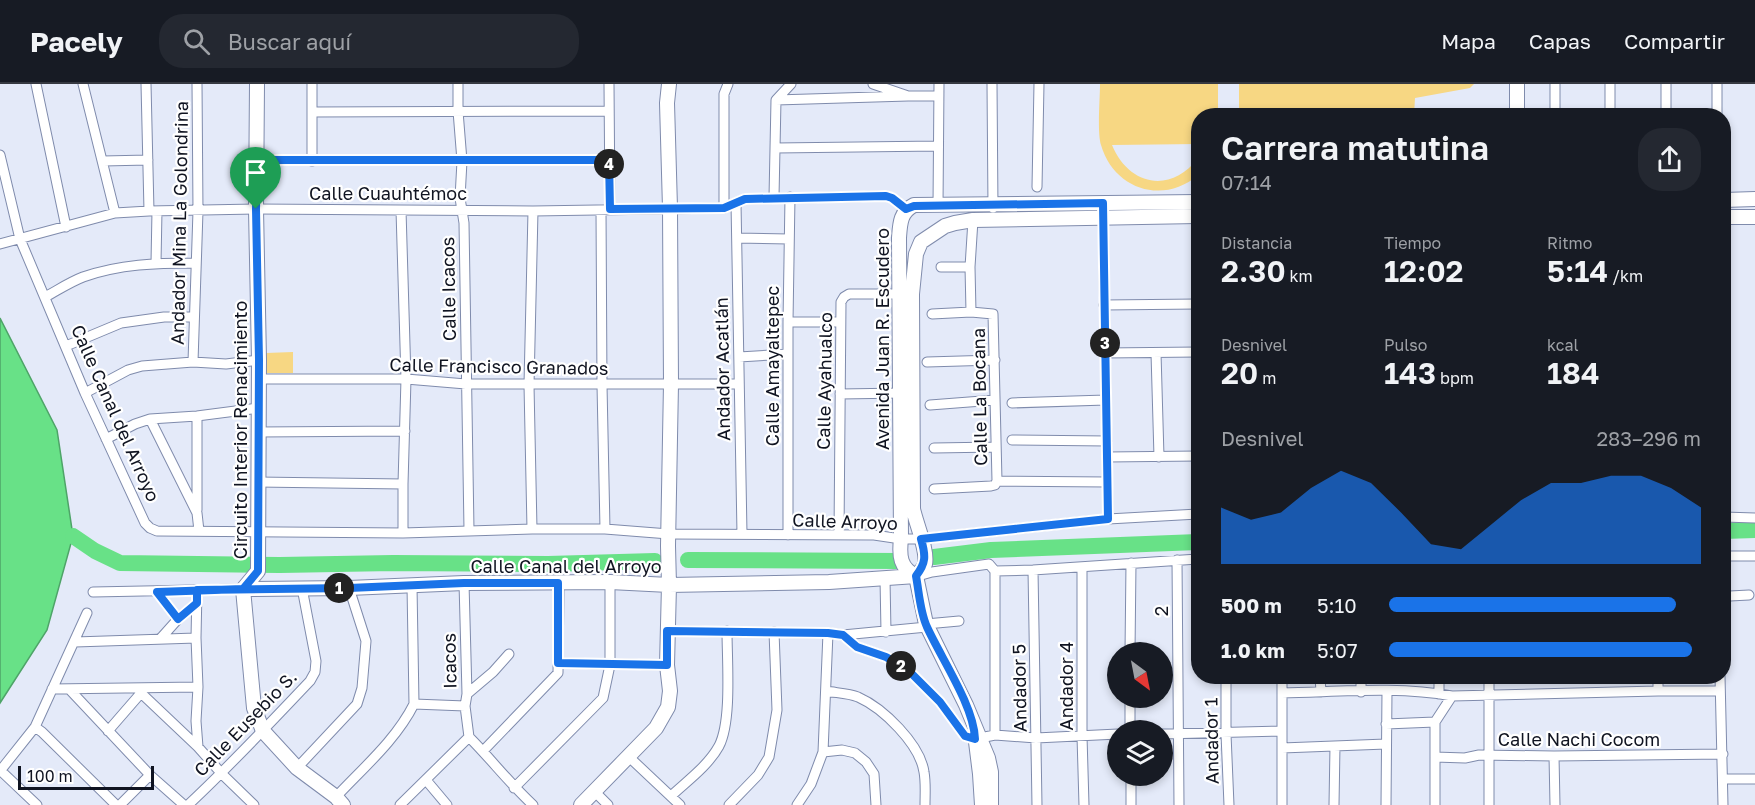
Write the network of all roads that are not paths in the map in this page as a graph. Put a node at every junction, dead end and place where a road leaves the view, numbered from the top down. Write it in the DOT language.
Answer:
graph roads {
  1 [pos="36,84"];
  2 [pos="83,84"];
  3 [pos="146,84"];
  4 [pos="197,84"];
  5 [pos="257,84"];
  6 [pos="312,84"];
  7 [pos="458,84"];
  8 [pos="609,84"];
  9 [pos="669,84"];
  10 [pos="728,84"];
  11 [pos="790,84"];
  12 [pos="873,84"];
  13 [pos="939,84"];
  14 [pos="992,84"];
  15 [pos="1039,84"];
  16 [pos="1517,84"];
  17 [pos="1555,84"];
  18 [pos="1610,84"];
  19 [pos="1666,84"];
  20 [pos="1717,84"];
  21 [pos="908,96"];
  22 [pos="939,96"];
  23 [pos="776,100"];
  24 [pos="1517,108"];
  25 [pos="1555,108"];
  26 [pos="1610,108"];
  27 [pos="1666,108"];
  28 [pos="1717,108"];
  29 [pos="458,111"];
  30 [pos="609,111"];
  31 [pos="313,112"];
  32 [pos="938,146"];
  33 [pos="776,148"];
  34 [pos="0,155"];
  35 [pos="148,160"];
  36 [pos="257,160"];
  37 [pos="609,160"];
  38 [pos="103,161"];
  39 [pos="312,161"];
  40 [pos="462,161"];
  41 [pos="1037,187"];
  42 [pos="774,197"];
  43 [pos="790,197"];
  44 [pos="1755,199"];
  45 [pos="1731,200"];
  46 [pos="736,203"];
  47 [pos="1191,203"];
  48 [pos="993,205"];
  49 [pos="938,206"];
  50 [pos="670,208"];
  51 [pos="724,208"];
  52 [pos="256,209"];
  53 [pos="906,209"];
  54 [pos="1158,209"];
  55 [pos="401,210"];
  56 [pos="462,210"];
  57 [pos="606,210"];
  58 [pos="1103,210"];
  59 [pos="153,211"];
  60 [pos="198,211"];
  61 [pos="533,211"];
  62 [pos="115,213"];
  63 [pos="1191,215"];
  64 [pos="1731,217"];
  65 [pos="1755,217"];
  66 [pos="992,219"];
  67 [pos="974,220"];
  68 [pos="66,227"];
  69 [pos="737,238"];
  70 [pos="899,238"];
  71 [pos="20,239"];
  72 [pos="789,239"];
  73 [pos="921,242"];
  74 [pos="0,244"];
  75 [pos="156,263"];
  76 [pos="195,263"];
  77 [pos="941,267"];
  78 [pos="970,267"];
  79 [pos="898,270"];
  80 [pos="914,270"];
  81 [pos="905,294"];
  82 [pos="45,297"];
  83 [pos="1191,304"];
  84 [pos="1104,305"];
  85 [pos="971,312"];
  86 [pos="932,314"];
  87 [pos="194,318"];
  88 [pos="788,322"];
  89 [pos="840,322"];
  90 [pos="66,346"];
  91 [pos="1191,352"];
  92 [pos="1105,353"];
  93 [pos="1156,353"];
  94 [pos="788,354"];
  95 [pos="739,357"];
  96 [pos="259,360"];
  97 [pos="995,360"];
  98 [pos="193,362"];
  99 [pos="927,362"];
  100 [pos="259,379"];
  101 [pos="406,379"];
  102 [pos="466,384"];
  103 [pos="671,384"];
  104 [pos="739,384"];
  105 [pos="528,385"];
  106 [pos="602,385"];
  107 [pos="85,393"];
  108 [pos="906,393"];
  109 [pos="840,394"];
  110 [pos="995,400"];
  111 [pos="1106,400"];
  112 [pos="1012,403"];
  113 [pos="930,405"];
  114 [pos="259,408"];
  115 [pos="197,416"];
  116 [pos="150,419"];
  117 [pos="405,431"];
  118 [pos="258,432"];
  119 [pos="106,440"];
  120 [pos="1012,440"];
  121 [pos="1107,441"];
  122 [pos="996,447"];
  123 [pos="933,448"];
  124 [pos="1191,456"];
  125 [pos="1107,457"];
  126 [pos="1159,457"];
  127 [pos="258,482"];
  128 [pos="1107,482"];
  129 [pos="996,483"];
  130 [pos="403,484"];
  131 [pos="934,489"];
  132 [pos="197,513"];
  133 [pos="1191,514"];
  134 [pos="1731,518"];
  135 [pos="1755,518"];
  136 [pos="1108,519"];
  137 [pos="532,529"];
  138 [pos="605,529"];
  139 [pos="468,530"];
  140 [pos="199,531"];
  141 [pos="258,533"];
  142 [pos="403,533"];
  143 [pos="669,534"];
  144 [pos="742,534"];
  145 [pos="788,535"];
  146 [pos="839,535"];
  147 [pos="901,539"];
  148 [pos="921,539"];
  149 [pos="1731,556"];
  150 [pos="1755,556"];
  151 [pos="1191,559"];
  152 [pos="1177,560"];
  153 [pos="1131,563"];
  154 [pos="1082,567"];
  155 [pos="1034,570"];
  156 [pos="995,571"];
  157 [pos="916,576"];
  158 [pos="885,579"];
  159 [pos="610,582"];
  160 [pos="464,583"];
  161 [pos="558,583"];
  162 [pos="669,585"];
  163 [pos="412,586"];
  164 [pos="302,588"];
  165 [pos="349,588"];
  166 [pos="243,589"];
  167 [pos="197,590"];
  168 [pos="93,592"];
  169 [pos="157,592"];
  170 [pos="1749,595"];
  171 [pos="1731,596"];
  172 [pos="197,603"];
  173 [pos="87,613"];
  174 [pos="178,619"];
  175 [pos="959,621"];
  176 [pos="926,626"];
  177 [pos="667,631"];
  178 [pos="727,631"];
  179 [pos="774,632"];
  180 [pos="886,632"];
  181 [pos="828,633"];
  182 [pos="843,635"];
  183 [pos="161,638"];
  184 [pos="196,638"];
  185 [pos="75,642"];
  186 [pos="1130,642"];
  187 [pos="509,654"];
  188 [pos="558,663"];
  189 [pos="610,665"];
  190 [pos="667,665"];
  191 [pos="1226,684"];
  192 [pos="1282,684"];
  193 [pos="1320,684"];
  194 [pos="1361,684"];
  195 [pos="1439,684"];
  196 [pos="1489,684"];
  197 [pos="1658,684"];
  198 [pos="1720,684"];
  199 [pos="198,687"];
  200 [pos="52,689"];
  201 [pos="70,690"];
  202 [pos="142,690"];
  203 [pos="825,691"];
  204 [pos="1387,691"];
  205 [pos="1658,691"];
  206 [pos="1720,691"];
  207 [pos="1321,692"];
  208 [pos="1361,692"];
  209 [pos="1282,693"];
  210 [pos="467,694"];
  211 [pos="1439,694"];
  212 [pos="1490,694"];
  213 [pos="1452,696"];
  214 [pos="414,704"];
  215 [pos="465,706"];
  216 [pos="1435,722"];
  217 [pos="1386,724"];
  218 [pos="35,727"];
  219 [pos="108,731"];
  220 [pos="263,731"];
  221 [pos="1282,731"];
  222 [pos="1173,734"];
  223 [pos="1178,734"];
  224 [pos="1226,734"];
  225 [pos="977,735"];
  226 [pos="995,735"];
  227 [pos="1107,735"];
  228 [pos="1082,736"];
  229 [pos="469,737"];
  230 [pos="1036,738"];
  231 [pos="1386,744"];
  232 [pos="1335,746"];
  233 [pos="198,747"];
  234 [pos="1282,748"];
  235 [pos="483,752"];
  236 [pos="823,752"];
  237 [pos="1723,754"];
  238 [pos="628,756"];
  239 [pos="1490,756"];
  240 [pos="1554,756"];
  241 [pos="1435,757"];
  242 [pos="297,768"];
  243 [pos="0,771"];
  244 [pos="222,774"];
  245 [pos="150,775"];
  246 [pos="1723,779"];
  247 [pos="1755,779"];
  248 [pos="426,780"];
  249 [pos="1131,786"];
  250 [pos="514,788"];
  251 [pos="594,791"];
  252 [pos="671,796"];
  253 [pos="339,801"];
  254 [pos="37,805"];
  255 [pos="118,805"];
  256 [pos="186,805"];
  257 [pos="254,805"];
  258 [pos="400,805"];
  259 [pos="447,805"];
  260 [pos="533,805"];
  261 [pos="581,805"];
  262 [pos="608,805"];
  263 [pos="680,805"];
  264 [pos="729,805"];
  265 [pos="797,805"];
  266 [pos="876,805"];
  267 [pos="925,805"];
  268 [pos="982,805"];
  269 [pos="991,805"];
  270 [pos="1037,805"];
  271 [pos="1084,805"];
  272 [pos="1131,805"];
  273 [pos="1179,805"];
  274 [pos="1229,805"];
  275 [pos="1282,805"];
  276 [pos="1334,805"];
  277 [pos="1386,805"];
  278 [pos="1435,805"];
  279 [pos="1489,805"];
  280 [pos="1555,805"];
  281 [pos="1723,805"];
  1 -- 68 [label="street"];
  2 -- 38 [label="street"];
  3 -- 35 [label="street"];
  4 -- 60 [label="street, Andador Mina La Golondrina"];
  5 -- 36 [label="main road, Circuito Interior Renacimiento"];
  6 -- 31 [label="street"];
  7 -- 29 [label="street, Calle Icacos"];
  8 -- 30 [label="street"];
  9 -- 50 [label="main road"];
  10 -- 51 [label="street"];
  11 -- 23 [label="street"];
  12 -- 21 [label="street"];
  13 -- 22 [label="street"];
  14 -- 48 [label="street"];
  15 -- 41 [label="street"];
  16 -- 24 [label="main road"];
  17 -- 25 [label="street"];
  18 -- 26 [label="street"];
  19 -- 27 [label="street"];
  20 -- 28 [label="street"];
  21 -- 22 [label="street"];
  21 -- 23 [label="street"];
  22 -- 32 [label="street"];
  23 -- 33 [label="street"];
  29 -- 30 [label="street"];
  29 -- 31 [label="street"];
  29 -- 40 [label="street, Calle Icacos"];
  30 -- 37 [label="street"];
  31 -- 39 [label="street"];
  32 -- 33 [label="street"];
  32 -- 49 [label="street"];
  33 -- 42 [label="street"];
  34 -- 71 [label="street, Calle Canal del Arroyo"];
  35 -- 38 [label="street"];
  35 -- 59 [label="street"];
  36 -- 39 [label="street"];
  36 -- 52 [label="main road, Circuito Interior Renacimiento"];
  37 -- 40 [label="street"];
  37 -- 57 [label="street"];
  38 -- 62 [label="street"];
  39 -- 40 [label="street"];
  40 -- 56 [label="street, Calle Icacos"];
  42 -- 43 [label="street"];
  42 -- 46 [label="street"];
  43 -- 53 [label="street"];
  43 -- 72 [label="street, Calle Amayaltepec"];
  44 -- 45 [label="main road"];
  46 -- 51 [label="street"];
  46 -- 69 [label="street, Andador Acatlán"];
  47 -- 54 [label="main road, Avenida Juan R. Escudero"];
  48 -- 49 [label="main road, Avenida Juan R. Escudero"];
  48 -- 58 [label="main road, Avenida Juan R. Escudero"];
  48 -- 66 [label="street"];
  49 -- 53 [label="main road, Avenida Juan R. Escudero"];
  50 -- 51 [label="street, Calle Cuauhtémoc"];
  50 -- 57 [label="street, Calle Cuauhtémoc"];
  50 -- 103 [label="main road"];
  52 -- 55 [label="street, Calle Cuauhtémoc"];
  52 -- 60 [label="street, Calle Cuauhtémoc"];
  52 -- 96 [label="main road, Circuito Interior Renacimiento"];
  53 -- 70 [label="main road, Avenida Juan R. Escudero"];
  54 -- 58 [label="main road, Avenida Juan R. Escudero"];
  54 -- 63 [label="main road, Avenida Juan R. Escudero"];
  55 -- 56 [label="street, Calle Cuauhtémoc"];
  55 -- 101 [label="street"];
  56 -- 61 [label="street, Calle Cuauhtémoc"];
  56 -- 102 [label="street, Calle Icacos"];
  57 -- 61 [label="street, Calle Cuauhtémoc"];
  57 -- 106 [label="street"];
  58 -- 66 [label="main road, Avenida Juan R. Escudero"];
  58 -- 84 [label="street"];
  59 -- 60 [label="street, Calle Cuauhtémoc"];
  59 -- 62 [label="street, Calle Cuauhtémoc"];
  59 -- 75 [label="street"];
  60 -- 76 [label="street, Andador Mina La Golondrina"];
  61 -- 105 [label="street"];
  62 -- 68 [label="street, Calle Cuauhtémoc"];
  64 -- 65 [label="main road"];
  66 -- 67 [label="main road, Avenida Juan R. Escudero"];
  67 -- 73 [label="main road, Avenida Juan R. Escudero"];
  67 -- 78 [label="street, Calle La Bocana"];
  68 -- 71 [label="street, Calle Cuauhtémoc"];
  69 -- 72 [label="street"];
  69 -- 95 [label="street, Andador Acatlán"];
  70 -- 73 [label="main road"];
  70 -- 79 [label="main road, Avenida Juan R. Escudero"];
  71 -- 74 [label="street, Calle Cuauhtémoc"];
  71 -- 82 [label="street, Calle Canal del Arroyo"];
  72 -- 88 [label="street, Calle Amayaltepec"];
  73 -- 80 [label="main road, Avenida Juan R. Escudero"];
  75 -- 76 [label="street"];
  75 -- 82 [label="street"];
  76 -- 87 [label="street, Andador Mina La Golondrina"];
  77 -- 78 [label="street"];
  78 -- 85 [label="street, Calle La Bocana"];
  79 -- 80 [label="main road"];
  79 -- 81 [label="main road, Avenida Juan R. Escudero"];
  80 -- 81 [label="main road, Avenida Juan R. Escudero"];
  81 -- 89 [label="street, Calle Ayahualco"];
  81 -- 108 [label="main road, Avenida Juan R. Escudero"];
  82 -- 90 [label="street, Calle Canal del Arroyo"];
  83 -- 84 [label="street"];
  84 -- 92 [label="street"];
  85 -- 86 [label="street"];
  85 -- 97 [label="street, Calle La Bocana"];
  87 -- 90 [label="street"];
  87 -- 98 [label="street, Andador Mina La Golondrina"];
  88 -- 89 [label="street"];
  88 -- 94 [label="street, Calle Amayaltepec"];
  89 -- 109 [label="street, Calle Ayahualco"];
  90 -- 107 [label="street, Calle Canal del Arroyo"];
  91 -- 93 [label="street"];
  92 -- 93 [label="street"];
  92 -- 111 [label="street"];
  93 -- 126 [label="street"];
  94 -- 95 [label="street"];
  94 -- 145 [label="street, Calle Amayaltepec"];
  95 -- 104 [label="street, Andador Acatlán"];
  96 -- 98 [label="street"];
  96 -- 100 [label="main road, Circuito Interior Renacimiento"];
  97 -- 99 [label="street"];
  97 -- 110 [label="street, Calle La Bocana"];
  98 -- 107 [label="street"];
  100 -- 101 [label="street, Calle Francisco Granados"];
  100 -- 114 [label="main road, Circuito Interior Renacimiento"];
  101 -- 102 [label="street, Calle Francisco Granados"];
  101 -- 117 [label="street"];
  102 -- 105 [label="street, Calle Francisco Granados"];
  102 -- 139 [label="street, Calle Icacos"];
  103 -- 104 [label="street, Calle Francisco Granados"];
  103 -- 106 [label="street, Calle Francisco Granados"];
  103 -- 143 [label="main road"];
  104 -- 144 [label="street, Andador Acatlán"];
  105 -- 106 [label="street, Calle Francisco Granados"];
  105 -- 137 [label="street"];
  106 -- 138 [label="street"];
  107 -- 119 [label="street, Calle Canal del Arroyo"];
  108 -- 109 [label="street"];
  108 -- 147 [label="main road, Avenida Juan R. Escudero"];
  108 -- 148 [label="main road, Avenida Juan R. Escudero"];
  109 -- 146 [label="street, Calle Ayahualco"];
  110 -- 113 [label="street"];
  110 -- 122 [label="street, Calle La Bocana"];
  111 -- 112 [label="street"];
  111 -- 121 [label="street"];
  114 -- 115 [label="street"];
  114 -- 118 [label="main road, Circuito Interior Renacimiento"];
  115 -- 116 [label="street"];
  115 -- 132 [label="street"];
  116 -- 119 [label="street"];
  116 -- 132 [label="street"];
  117 -- 118 [label="street"];
  117 -- 130 [label="street"];
  118 -- 127 [label="main road, Circuito Interior Renacimiento"];
  119 -- 140 [label="street, Calle Canal del Arroyo"];
  120 -- 121 [label="street"];
  121 -- 125 [label="street"];
  122 -- 123 [label="street"];
  122 -- 129 [label="street, Calle La Bocana"];
  124 -- 126 [label="street"];
  125 -- 126 [label="street"];
  125 -- 128 [label="street"];
  127 -- 130 [label="street"];
  127 -- 141 [label="main road, Circuito Interior Renacimiento"];
  128 -- 129 [label="street"];
  128 -- 136 [label="street"];
  129 -- 131 [label="street"];
  130 -- 142 [label="street"];
  132 -- 140 [label="street"];
  133 -- 136 [label="street, Calle Arroyo"];
  134 -- 135 [label="street"];
  136 -- 148 [label="street, Calle Arroyo"];
  137 -- 138 [label="street, Calle Canal del Arroyo"];
  137 -- 139 [label="street, Calle Canal del Arroyo"];
  138 -- 143 [label="street, Calle Canal del Arroyo"];
  139 -- 142 [label="street, Calle Canal del Arroyo"];
  140 -- 141 [label="street, Calle Canal del Arroyo"];
  141 -- 142 [label="street, Calle Canal del Arroyo"];
  141 -- 166 [label="main road, Circuito Interior Renacimiento"];
  143 -- 144 [label="street, Calle Arroyo"];
  143 -- 162 [label="main road"];
  144 -- 145 [label="street, Calle Arroyo"];
  145 -- 146 [label="street, Calle Arroyo"];
  146 -- 147 [label="street, Calle Arroyo"];
  147 -- 148 [label="street, Calle Arroyo"];
  147 -- 157 [label="main road, Avenida Juan R. Escudero"];
  148 -- 157 [label="main road, Avenida Juan R. Escudero"];
  149 -- 150 [label="street"];
  151 -- 152 [label="street, Calle Canal del Arroyo"];
  152 -- 153 [label="street, Calle Canal del Arroyo"];
  152 -- 223 [label="street, 2"];
  153 -- 154 [label="street, Calle Canal del Arroyo"];
  153 -- 186 [label="street"];
  154 -- 155 [label="street, Calle Canal del Arroyo"];
  154 -- 228 [label="street, Andador 4"];
  155 -- 156 [label="street, Calle Canal del Arroyo"];
  155 -- 230 [label="street, Andador 5"];
  156 -- 157 [label="street, Calle Canal del Arroyo"];
  156 -- 226 [label="street"];
  157 -- 158 [label="main road, Calle Canal del Arroyo"];
  157 -- 176 [label="main road, Avenida Juan R. Escudero"];
  158 -- 162 [label="main road, Calle Canal del Arroyo"];
  158 -- 180 [label="street"];
  159 -- 161 [label="main road, Calle Canal del Arroyo"];
  159 -- 162 [label="main road, Calle Canal del Arroyo"];
  159 -- 189 [label="street"];
  160 -- 161 [label="main road, Calle Canal del Arroyo"];
  160 -- 163 [label="main road, Calle Canal del Arroyo"];
  160 -- 210 [label="street, Icacos"];
  161 -- 188 [label="street"];
  162 -- 177 [label="main road"];
  163 -- 165 [label="main road, Calle Canal del Arroyo"];
  163 -- 214 [label="street"];
  164 -- 165 [label="main road, Calle Canal del Arroyo"];
  164 -- 166 [label="main road, Calle Canal del Arroyo"];
  164 -- 220 [label="street, Calle Eusebio S."];
  165 -- 242 [label="street"];
  166 -- 167 [label="street, Calle Canal del Arroyo"];
  166 -- 220 [label="main road"];
  167 -- 169 [label="street, Calle Canal del Arroyo"];
  167 -- 172 [label="street"];
  168 -- 169 [label="street, Calle Canal del Arroyo"];
  169 -- 174 [label="street"];
  170 -- 171 [label="street"];
  172 -- 174 [label="street"];
  172 -- 184 [label="street"];
  173 -- 185 [label="street"];
  174 -- 183 [label="street"];
  175 -- 176 [label="street"];
  176 -- 180 [label="street"];
  176 -- 225 [label="main road, Avenida Juan R. Escudero"];
  177 -- 178 [label="street"];
  177 -- 190 [label="main road"];
  178 -- 179 [label="street"];
  178 -- 252 [label="street"];
  179 -- 181 [label="street"];
  179 -- 264 [label="street"];
  180 -- 182 [label="street"];
  181 -- 182 [label="street"];
  181 -- 203 [label="street"];
  182 -- 225 [label="street"];
  183 -- 184 [label="street"];
  183 -- 185 [label="street"];
  184 -- 199 [label="street"];
  185 -- 200 [label="street"];
  187 -- 210 [label="street"];
  188 -- 189 [label="street"];
  188 -- 235 [label="street"];
  189 -- 190 [label="street"];
  189 -- 250 [label="street"];
  190 -- 238 [label="main road"];
  191 -- 224 [label="street, Andador 1"];
  192 -- 209 [label="street"];
  193 -- 207 [label="street"];
  194 -- 208 [label="street"];
  195 -- 211 [label="street"];
  196 -- 212 [label="street"];
  197 -- 205 [label="street"];
  198 -- 206 [label="street"];
  199 -- 202 [label="street"];
  199 -- 233 [label="street"];
  200 -- 201 [label="street"];
  200 -- 218 [label="street"];
  201 -- 202 [label="street"];
  201 -- 219 [label="street"];
  202 -- 219 [label="street"];
  202 -- 233 [label="street"];
  203 -- 236 [label="street"];
  203 -- 267 [label="street"];
  204 -- 208 [label="street"];
  204 -- 211 [label="street"];
  204 -- 217 [label="street"];
  205 -- 206 [label="street"];
  205 -- 212 [label="street"];
  206 -- 237 [label="street"];
  207 -- 208 [label="street"];
  207 -- 209 [label="street"];
  209 -- 221 [label="street"];
  210 -- 215 [label="street, Icacos"];
  211 -- 213 [label="street"];
  212 -- 213 [label="street"];
  212 -- 239 [label="street"];
  213 -- 216 [label="street"];
  214 -- 215 [label="street"];
  214 -- 253 [label="street"];
  215 -- 229 [label="street, Icacos"];
  216 -- 217 [label="street"];
  216 -- 241 [label="street"];
  217 -- 231 [label="street"];
  218 -- 243 [label="street"];
  218 -- 255 [label="street"];
  219 -- 245 [label="street"];
  220 -- 242 [label="main road"];
  220 -- 244 [label="street, Calle Eusebio S."];
  221 -- 224 [label="street"];
  221 -- 234 [label="street"];
  222 -- 223 [label="street"];
  223 -- 224 [label="street"];
  223 -- 273 [label="street, 2"];
  224 -- 274 [label="street, Andador 1"];
  225 -- 226 [label="street"];
  225 -- 268 [label="main road, Avenida Juan R. Escudero"];
  225 -- 269 [label="main road, Avenida Juan R. Escudero"];
  226 -- 230 [label="street"];
  227 -- 228 [label="street"];
  228 -- 230 [label="street"];
  228 -- 271 [label="street, Andador 4"];
  229 -- 235 [label="street"];
  229 -- 248 [label="street"];
  230 -- 270 [label="street, Andador 5"];
  231 -- 232 [label="street"];
  231 -- 277 [label="street"];
  232 -- 234 [label="street"];
  232 -- 276 [label="street"];
  233 -- 244 [label="street"];
  234 -- 275 [label="street"];
  235 -- 250 [label="street"];
  236 -- 265 [label="street"];
  236 -- 266 [label="street"];
  237 -- 240 [label="street, Calle Nachi Cocom"];
  237 -- 246 [label="street"];
  238 -- 251 [label="main road"];
  238 -- 252 [label="street"];
  239 -- 240 [label="street, Calle Nachi Cocom"];
  239 -- 241 [label="street, Calle Nachi Cocom"];
  239 -- 279 [label="street"];
  240 -- 280 [label="street"];
  241 -- 278 [label="street"];
  242 -- 253 [label="main road"];
  243 -- 254 [label="street"];
  244 -- 256 [label="street, Calle Eusebio S."];
  244 -- 257 [label="street"];
  245 -- 255 [label="street"];
  245 -- 256 [label="street"];
  246 -- 247 [label="street"];
  246 -- 281 [label="street"];
  248 -- 258 [label="street"];
  248 -- 259 [label="street"];
  249 -- 272 [label="street"];
  250 -- 260 [label="street"];
  251 -- 261 [label="main road"];
  251 -- 262 [label="street"];
  252 -- 263 [label="street"];
}
